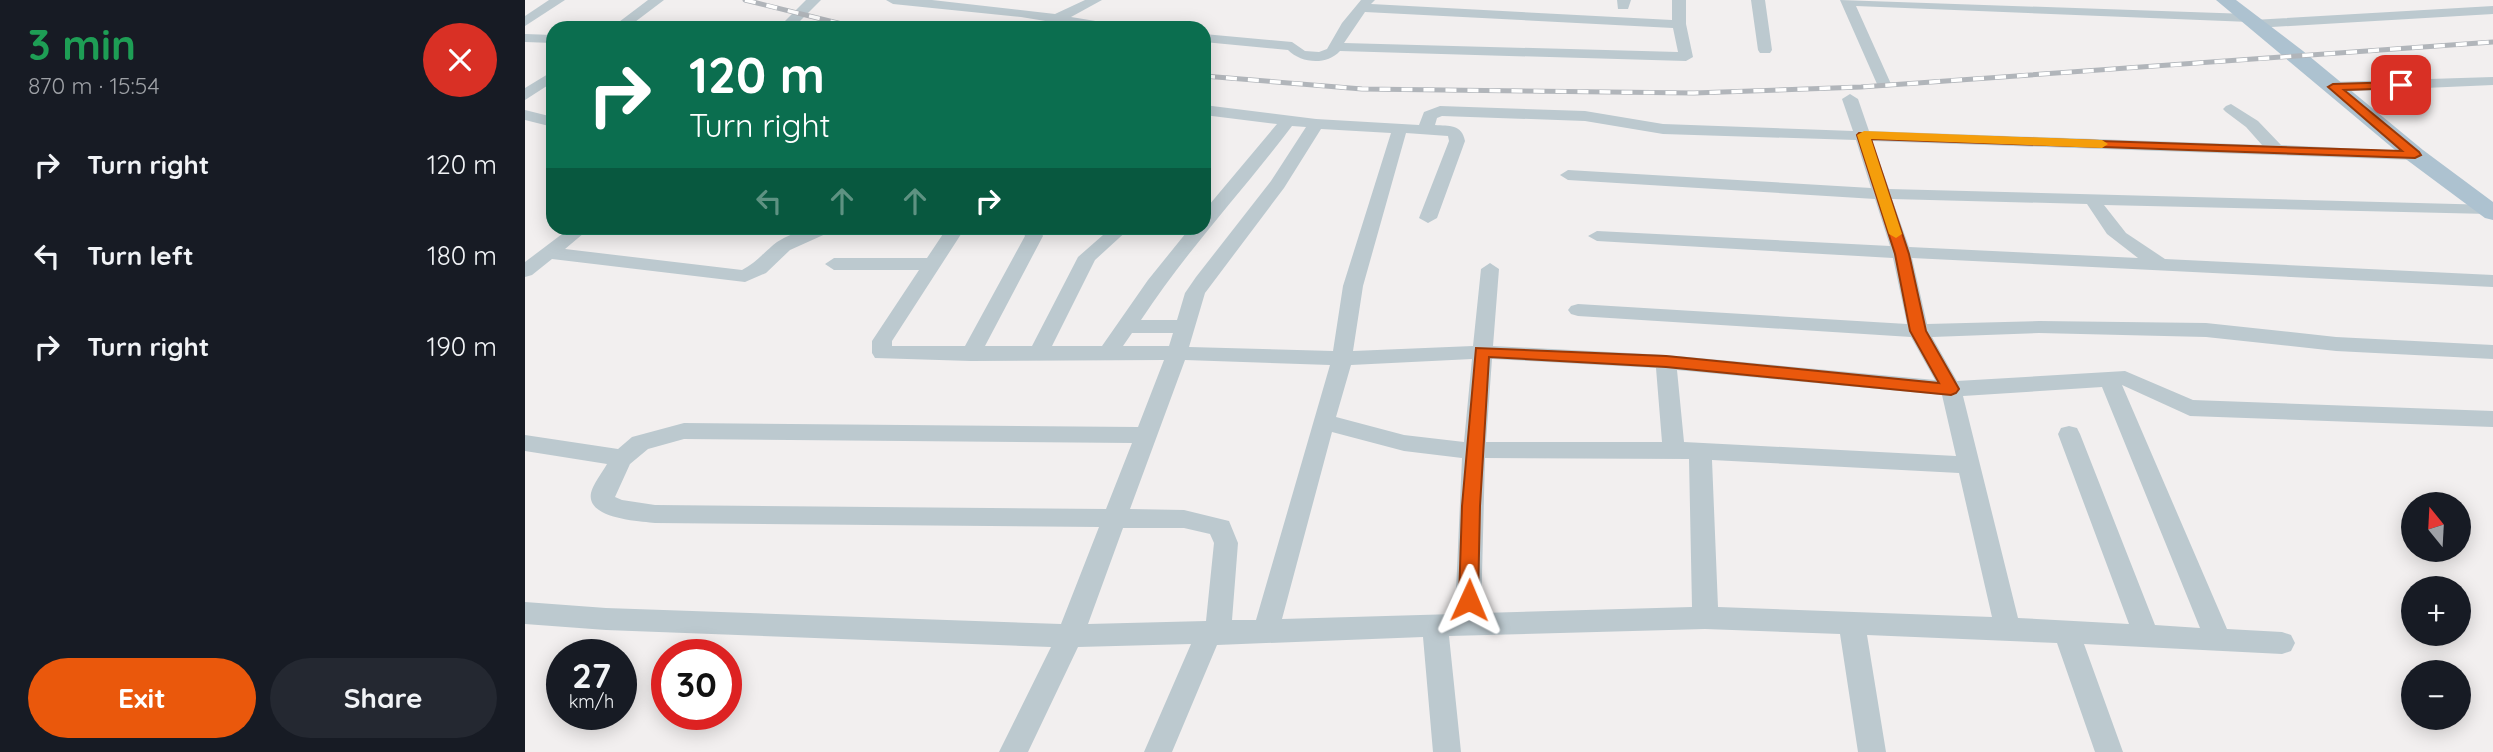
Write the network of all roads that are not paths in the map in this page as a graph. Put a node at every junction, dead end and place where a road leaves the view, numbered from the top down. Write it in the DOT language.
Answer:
graph roads {
  1 [pos="558,0"];
  2 [pos="657,0"];
  3 [pos="814,0"];
  4 [pos="893,0"];
  5 [pos="1095,0"];
  6 [pos="1346,0"];
  7 [pos="1679,0"];
  8 [pos="1758,0"];
  9 [pos="2225,0"];
  10 [pos="1848,1"];
  11 [pos="1366,3"];
  12 [pos="2493,10"];
  13 [pos="1056,19"];
  14 [pos="628,21"];
  15 [pos="792,21"];
  16 [pos="1069,21"];
  17 [pos="2251,21"];
  18 [pos="525,22"];
  19 [pos="1679,24"];
  20 [pos="525,38"];
  21 [pos="546,38"];
  22 [pos="1211,39"];
  23 [pos="1335,47"];
  24 [pos="1765,50"];
  25 [pos="546,80"];
  26 [pos="2493,81"];
  27 [pos="1885,84"];
  28 [pos="2333,87"];
  29 [pos="525,95"];
  30 [pos="1850,99"];
  31 [pos="2231,109"];
  32 [pos="1211,111"];
  33 [pos="525,115"];
  34 [pos="546,120"];
  35 [pos="1286,121"];
  36 [pos="1316,124"];
  37 [pos="1400,128"];
  38 [pos="1426,128"];
  39 [pos="1864,135"];
  40 [pos="2276,150"];
  41 [pos="2415,155"];
  42 [pos="1568,175"];
  43 [pos="1883,194"];
  44 [pos="2093,200"];
  45 [pos="2491,211"];
  46 [pos="1211,214"];
  47 [pos="1427,218"];
  48 [pos="572,235"];
  49 [pos="809,235"];
  50 [pos="952,235"];
  51 [pos="1034,235"];
  52 [pos="1113,235"];
  53 [pos="1194,235"];
  54 [pos="1597,236"];
  55 [pos="548,253"];
  56 [pos="1902,254"];
  57 [pos="2160,263"];
  58 [pos="834,264"];
  59 [pos="933,264"];
  60 [pos="1490,269"];
  61 [pos="525,271"];
  62 [pos="2493,281"];
  63 [pos="1578,310"];
  64 [pos="1127,326"];
  65 [pos="1185,327"];
  66 [pos="1918,331"];
  67 [pos="1482,352"];
  68 [pos="2493,352"];
  69 [pos="1177,353"];
  70 [pos="971,354"];
  71 [pos="1038,354"];
  72 [pos="1108,354"];
  73 [pos="1342,358"];
  74 [pos="1666,362"];
  75 [pos="2109,379"];
  76 [pos="1951,389"];
  77 [pos="2493,419"];
  78 [pos="1324,422"];
  79 [pos="2069,434"];
  80 [pos="1147,435"];
  81 [pos="525,443"];
  82 [pos="1474,450"];
  83 [pos="1674,450"];
  84 [pos="1700,452"];
  85 [pos="622,458"];
  86 [pos="1969,465"];
  87 [pos="1113,518"];
  88 [pos="525,613"];
  89 [pos="1705,618"];
  90 [pos="1468,623"];
  91 [pos="1852,624"];
  92 [pos="1435,625"];
  93 [pos="2008,629"];
  94 [pos="2066,632"];
  95 [pos="1265,633"];
  96 [pos="1213,634"];
  97 [pos="2147,635"];
  98 [pos="1070,636"];
  99 [pos="2218,638"];
  100 [pos="2282,643"];
  101 [pos="1013,752"];
  102 [pos="1158,752"];
  103 [pos="1447,752"];
  104 [pos="1872,752"];
  105 [pos="2109,752"];
  1 -- 18 [label="street"];
  2 -- 14 [label="street"];
  3 -- 15 [label="street"];
  4 -- 13 [label="street"];
  5 -- 13 [label="street"];
  6 -- 11 [label="street"];
  7 -- 19 [label="street"];
  8 -- 24 [label="street"];
  9 -- 17 [label="main road"];
  10 -- 17 [label="street"];
  10 -- 27 [label="street"];
  11 -- 19 [label="street"];
  11 -- 23 [label="street"];
  12 -- 17 [label="street"];
  13 -- 16 [label="street"];
  17 -- 28 [label="main road"];
  19 -- 23 [label="street"];
  20 -- 21 [label="street"];
  22 -- 23 [label="street"];
  25 -- 29 [label="street"];
  26 -- 28 [label="street"];
  28 -- 41 [label="main road"];
  30 -- 39 [label="street"];
  31 -- 40 [label="street"];
  32 -- 35 [label="street"];
  33 -- 34 [label="street"];
  35 -- 36 [label="street"];
  35 -- 46 [label="street"];
  36 -- 37 [label="street"];
  36 -- 65 [label="street"];
  37 -- 38 [label="street"];
  37 -- 73 [label="street"];
  38 -- 39 [label="street"];
  38 -- 47 [label="street"];
  39 -- 40 [label="street"];
  39 -- 43 [label="street"];
  40 -- 41 [label="street"];
  41 -- 45 [label="main road"];
  42 -- 43 [label="street"];
  43 -- 44 [label="street"];
  43 -- 56 [label="street"];
  44 -- 45 [label="street"];
  44 -- 57 [label="street"];
  48 -- 55 [label="street"];
  49 -- 55 [label="street"];
  50 -- 59 [label="street"];
  51 -- 70 [label="street"];
  52 -- 71 [label="street"];
  53 -- 64 [label="street"];
  54 -- 56 [label="street"];
  55 -- 61 [label="street"];
  56 -- 57 [label="street"];
  56 -- 66 [label="street"];
  57 -- 62 [label="street"];
  58 -- 59 [label="street"];
  59 -- 70 [label="street"];
  60 -- 67 [label="street"];
  63 -- 66 [label="street"];
  64 -- 65 [label="street"];
  64 -- 72 [label="street"];
  65 -- 69 [label="street"];
  66 -- 68 [label="street"];
  66 -- 76 [label="street"];
  67 -- 73 [label="street"];
  67 -- 74 [label="street"];
  67 -- 82 [label="street"];
  69 -- 72 [label="street"];
  69 -- 73 [label="street"];
  69 -- 80 [label="street"];
  70 -- 71 [label="street"];
  71 -- 72 [label="street"];
  73 -- 78 [label="street"];
  74 -- 76 [label="street"];
  74 -- 83 [label="street"];
  75 -- 76 [label="street"];
  75 -- 77 [label="street"];
  75 -- 99 [label="street"];
  76 -- 86 [label="street"];
  78 -- 82 [label="street"];
  78 -- 95 [label="street"];
  79 -- 97 [label="street"];
  80 -- 85 [label="street"];
  80 -- 87 [label="street"];
  81 -- 85 [label="street"];
  82 -- 83 [label="street"];
  82 -- 90 [label="street"];
  83 -- 84 [label="street"];
  84 -- 86 [label="street"];
  84 -- 89 [label="street"];
  85 -- 87 [label="street"];
  86 -- 93 [label="street"];
  87 -- 96 [label="street"];
  87 -- 98 [label="street"];
  88 -- 98 [label="street"];
  89 -- 90 [label="street"];
  89 -- 91 [label="street"];
  90 -- 92 [label="street"];
  91 -- 93 [label="street"];
  91 -- 104 [label="street"];
  92 -- 95 [label="street"];
  92 -- 103 [label="street"];
  93 -- 94 [label="street"];
  94 -- 97 [label="street"];
  94 -- 105 [label="street"];
  95 -- 96 [label="street"];
  96 -- 98 [label="street"];
  96 -- 102 [label="street"];
  97 -- 99 [label="street"];
  98 -- 101 [label="street"];
  99 -- 100 [label="street"];
}
